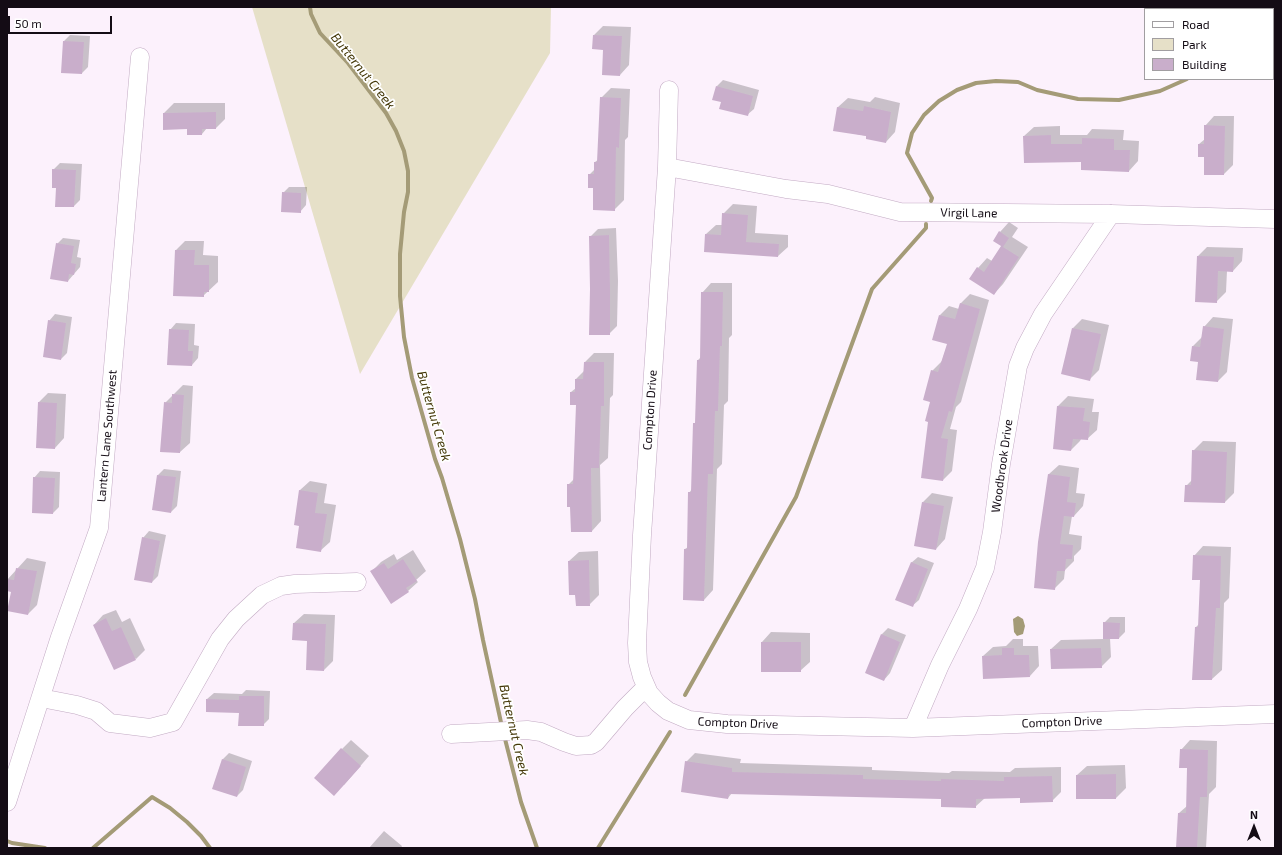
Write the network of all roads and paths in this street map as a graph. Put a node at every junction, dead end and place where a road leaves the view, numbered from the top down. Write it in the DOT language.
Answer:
graph roads {
  1 [pos="140,57"];
  2 [pos="669,90"];
  3 [pos="667,167"];
  4 [pos="1111,214"];
  5 [pos="1275,219"];
  6 [pos="356,582"];
  7 [pos="646,687"];
  8 [pos="41,698"];
  9 [pos="1275,714"];
  10 [pos="913,728"];
  11 [pos="451,734"];
  12 [pos="7,802"];
  1 -- 8 [label="street, Lantern Lane Southwest"];
  2 -- 3 [label="street, Compton Drive"];
  3 -- 4 [label="street, Virgil Lane"];
  3 -- 7 [label="street, Compton Drive"];
  4 -- 5 [label="street, Virgil Lane"];
  4 -- 10 [label="street, Woodbrook Drive"];
  6 -- 8 [label="street"];
  7 -- 10 [label="street, Compton Drive"];
  7 -- 11 [label="street"];
  8 -- 12 [label="street, Lantern Lane Southwest"];
  9 -- 10 [label="street, Compton Drive"];
}
